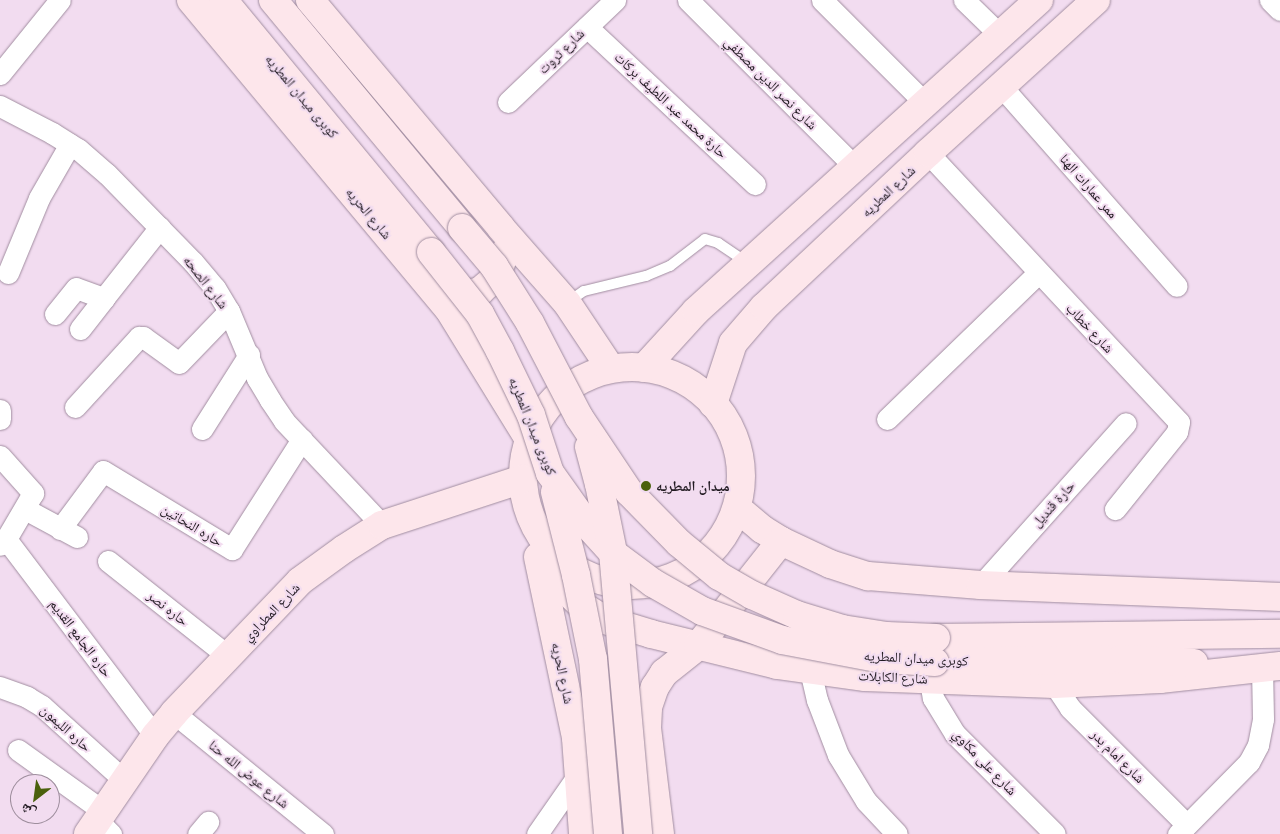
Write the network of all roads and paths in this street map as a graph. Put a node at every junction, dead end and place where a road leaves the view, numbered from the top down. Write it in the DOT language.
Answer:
graph roads {
  1 [pos="60,0"];
  2 [pos="191,0"];
  3 [pos="223,0"];
  4 [pos="274,0"];
  5 [pos="310,0"];
  6 [pos="615,0"];
  7 [pos="688,0"];
  8 [pos="822,0"];
  9 [pos="964,0"];
  10 [pos="1039,0"];
  11 [pos="1096,0"];
  12 [pos="1270,0"];
  13 [pos="1280,10"];
  14 [pos="587,27"];
  15 [pos="999,34"];
  16 [pos="0,74"];
  17 [pos="1001,86"];
  18 [pos="508,102"];
  19 [pos="924,102"];
  20 [pos="0,106"];
  21 [pos="70,144"];
  22 [pos="928,153"];
  23 [pos="854,166"];
  24 [pos="756,184"];
  25 [pos="160,227"];
  26 [pos="501,228"];
  27 [pos="742,270"];
  28 [pos="1039,272"];
  29 [pos="8,273"];
  30 [pos="428,285"];
  31 [pos="1177,286"];
  32 [pos="104,298"];
  33 [pos="567,303"];
  34 [pos="764,307"];
  35 [pos="229,311"];
  36 [pos="55,314"];
  37 [pos="80,329"];
  38 [pos="249,354"];
  39 [pos="644,368"];
  40 [pos="612,369"];
  41 [pos="713,404"];
  42 [pos="74,407"];
  43 [pos="0,410"];
  44 [pos="579,417"];
  45 [pos="0,419"];
  46 [pos="887,419"];
  47 [pos="1126,423"];
  48 [pos="202,429"];
  49 [pos="302,439"];
  50 [pos="529,439"];
  51 [pos="0,456"];
  52 [pos="550,473"];
  53 [pos="523,479"];
  54 [pos="737,508"];
  55 [pos="25,509"];
  56 [pos="1115,509"];
  57 [pos="529,514"];
  58 [pos="382,525"];
  59 [pos="781,541"];
  60 [pos="3,542"];
  61 [pos="550,548"];
  62 [pos="108,561"];
  63 [pos="981,585"];
  64 [pos="1280,596"];
  65 [pos="1280,634"];
  66 [pos="698,646"];
  67 [pos="228,656"];
  68 [pos="934,660"];
  69 [pos="1259,668"];
  70 [pos="810,670"];
  71 [pos="1054,684"];
  72 [pos="0,687"];
  73 [pos="174,713"];
  74 [pos="647,728"];
  75 [pos="155,736"];
  76 [pos="576,738"];
  77 [pos="18,750"];
  78 [pos="578,775"];
  79 [pos="124,780"];
  80 [pos="99,825"];
  81 [pos="1182,829"];
  82 [pos="323,834"];
  83 [pos="537,834"];
  84 [pos="583,834"];
  85 [pos="608,834"];
  86 [pos="638,834"];
  87 [pos="660,834"];
  88 [pos="897,834"];
  89 [pos="1055,834"];
  1 -- 16 [label="street"];
  2 -- 30 [label="main road, شارع الحريه"];
  3 -- 52 [label="main road, كوبرى ميدان المطريه, bridge"];
  4 -- 44 [label="main road, كوبرى ميدان المطريه, bridge"];
  5 -- 26 [label="main road"];
  6 -- 14 [label="street, شارع ثروت"];
  7 -- 23 [label="street, شارع نصر الدين مصطفي"];
  8 -- 19 [label="street"];
  9 -- 15 [label="street"];
  10 -- 15 [label="main road"];
  11 -- 17 [label="main road, شارع المطريه"];
  12 -- 13 [label="street"];
  14 -- 18 [label="street, شارع ثروت"];
  14 -- 24 [label="street, حارة محمد عبد اللطيف بركات"];
  15 -- 19 [label="main road"];
  17 -- 22 [label="main road, شارع المطريه"];
  17 -- 31 [label="street, ممر عمارات الهنا"];
  19 -- 23 [label="main road"];
  20 -- 21 [label="street, شارع الصحه"];
  21 -- 25 [label="street, شارع الصحه"];
  21 -- 29 [label="street"];
  22 -- 28 [label="street, شارع خطاب"];
  22 -- 34 [label="main road, شارع المطريه"];
  23 -- 27 [label="main road"];
  25 -- 32 [label="street"];
  25 -- 35 [label="street, شارع الصحه"];
  26 -- 30 [label="main road"];
  26 -- 33 [label="main road"];
  27 -- 33 [label="lane"];
  27 -- 34 [label="main road"];
  27 -- 39 [label="main road"];
  28 -- 46 [label="street"];
  28 -- 56 [label="street, شارع خطاب"];
  30 -- 50 [label="main road, شارع الحريه"];
  32 -- 36 [label="street"];
  32 -- 37 [label="street"];
  33 -- 40 [label="main road"];
  34 -- 41 [label="main road, شارع المطريه"];
  35 -- 38 [label="street, شارع الصحه"];
  35 -- 42 [label="street"];
  38 -- 48 [label="street"];
  38 -- 49 [label="street, شارع الصحه"];
  39 -- 40 [label="main road, شارع الحريه"];
  39 -- 41 [label="main road, شارع الحريه"];
  40 -- 50 [label="main road, شارع الحريه"];
  41 -- 54 [label="main road, شارع الحريه"];
  43 -- 45 [label="street"];
  44 -- 68 [label="main road, كوبرى ميدان المطريه, bridge"];
  44 -- 86 [label="main road, bridge"];
  47 -- 63 [label="street, حارة قنديل"];
  49 -- 55 [label="street, حاره النحاتين"];
  49 -- 58 [label="street, شارع الصحه"];
  50 -- 53 [label="main road, شارع الحريه"];
  51 -- 55 [label="street"];
  52 -- 68 [label="main road, كوبرى ميدان المطريه, bridge"];
  52 -- 85 [label="main road, bridge"];
  53 -- 57 [label="main road, شارع الحريه"];
  53 -- 58 [label="main road, شارع المطراوي"];
  54 -- 59 [label="main road"];
  54 -- 61 [label="main road, شارع الحريه"];
  55 -- 60 [label="street"];
  57 -- 61 [label="main road"];
  57 -- 76 [label="main road, شارع الحريه"];
  58 -- 67 [label="main road, شارع المطراوي"];
  59 -- 63 [label="main road"];
  59 -- 66 [label="main road"];
  60 -- 75 [label="street, حاره الجامع القديم"];
  61 -- 66 [label="main road, شارع الكابلات"];
  62 -- 67 [label="street, حاره نصر"];
  63 -- 64 [label="main road"];
  65 -- 68 [label="main road, كوبرى ميدان المطريه"];
  66 -- 70 [label="main road, شارع الكابلات"];
  66 -- 74 [label="main road"];
  67 -- 73 [label="main road, شارع المطراوي"];
  68 -- 69 [label="main road, كوبرى ميدان المطريه"];
  68 -- 70 [label="main road, شارع الكابلات"];
  68 -- 71 [label="main road, شارع الكابلات"];
  68 -- 89 [label="street, شارع على مكاوي"];
  69 -- 71 [label="main road, شارع الكابلات"];
  69 -- 81 [label="street"];
  70 -- 88 [label="street"];
  71 -- 81 [label="street, شارع امام بدر"];
  72 -- 79 [label="street, حاره الليمون"];
  73 -- 75 [label="main road, شارع المطراوي"];
  73 -- 82 [label="street, شارع عوض الله حنا"];
  74 -- 76 [label="main road"];
  74 -- 87 [label="main road"];
  75 -- 79 [label="main road, شارع المطراوي"];
  76 -- 78 [label="main road, شارع الحريه"];
  77 -- 80 [label="street"];
  78 -- 83 [label="street"];
  78 -- 84 [label="main road, شارع الحريه"];
  79 -- 80 [label="main road, شارع المطراوي"];
}
